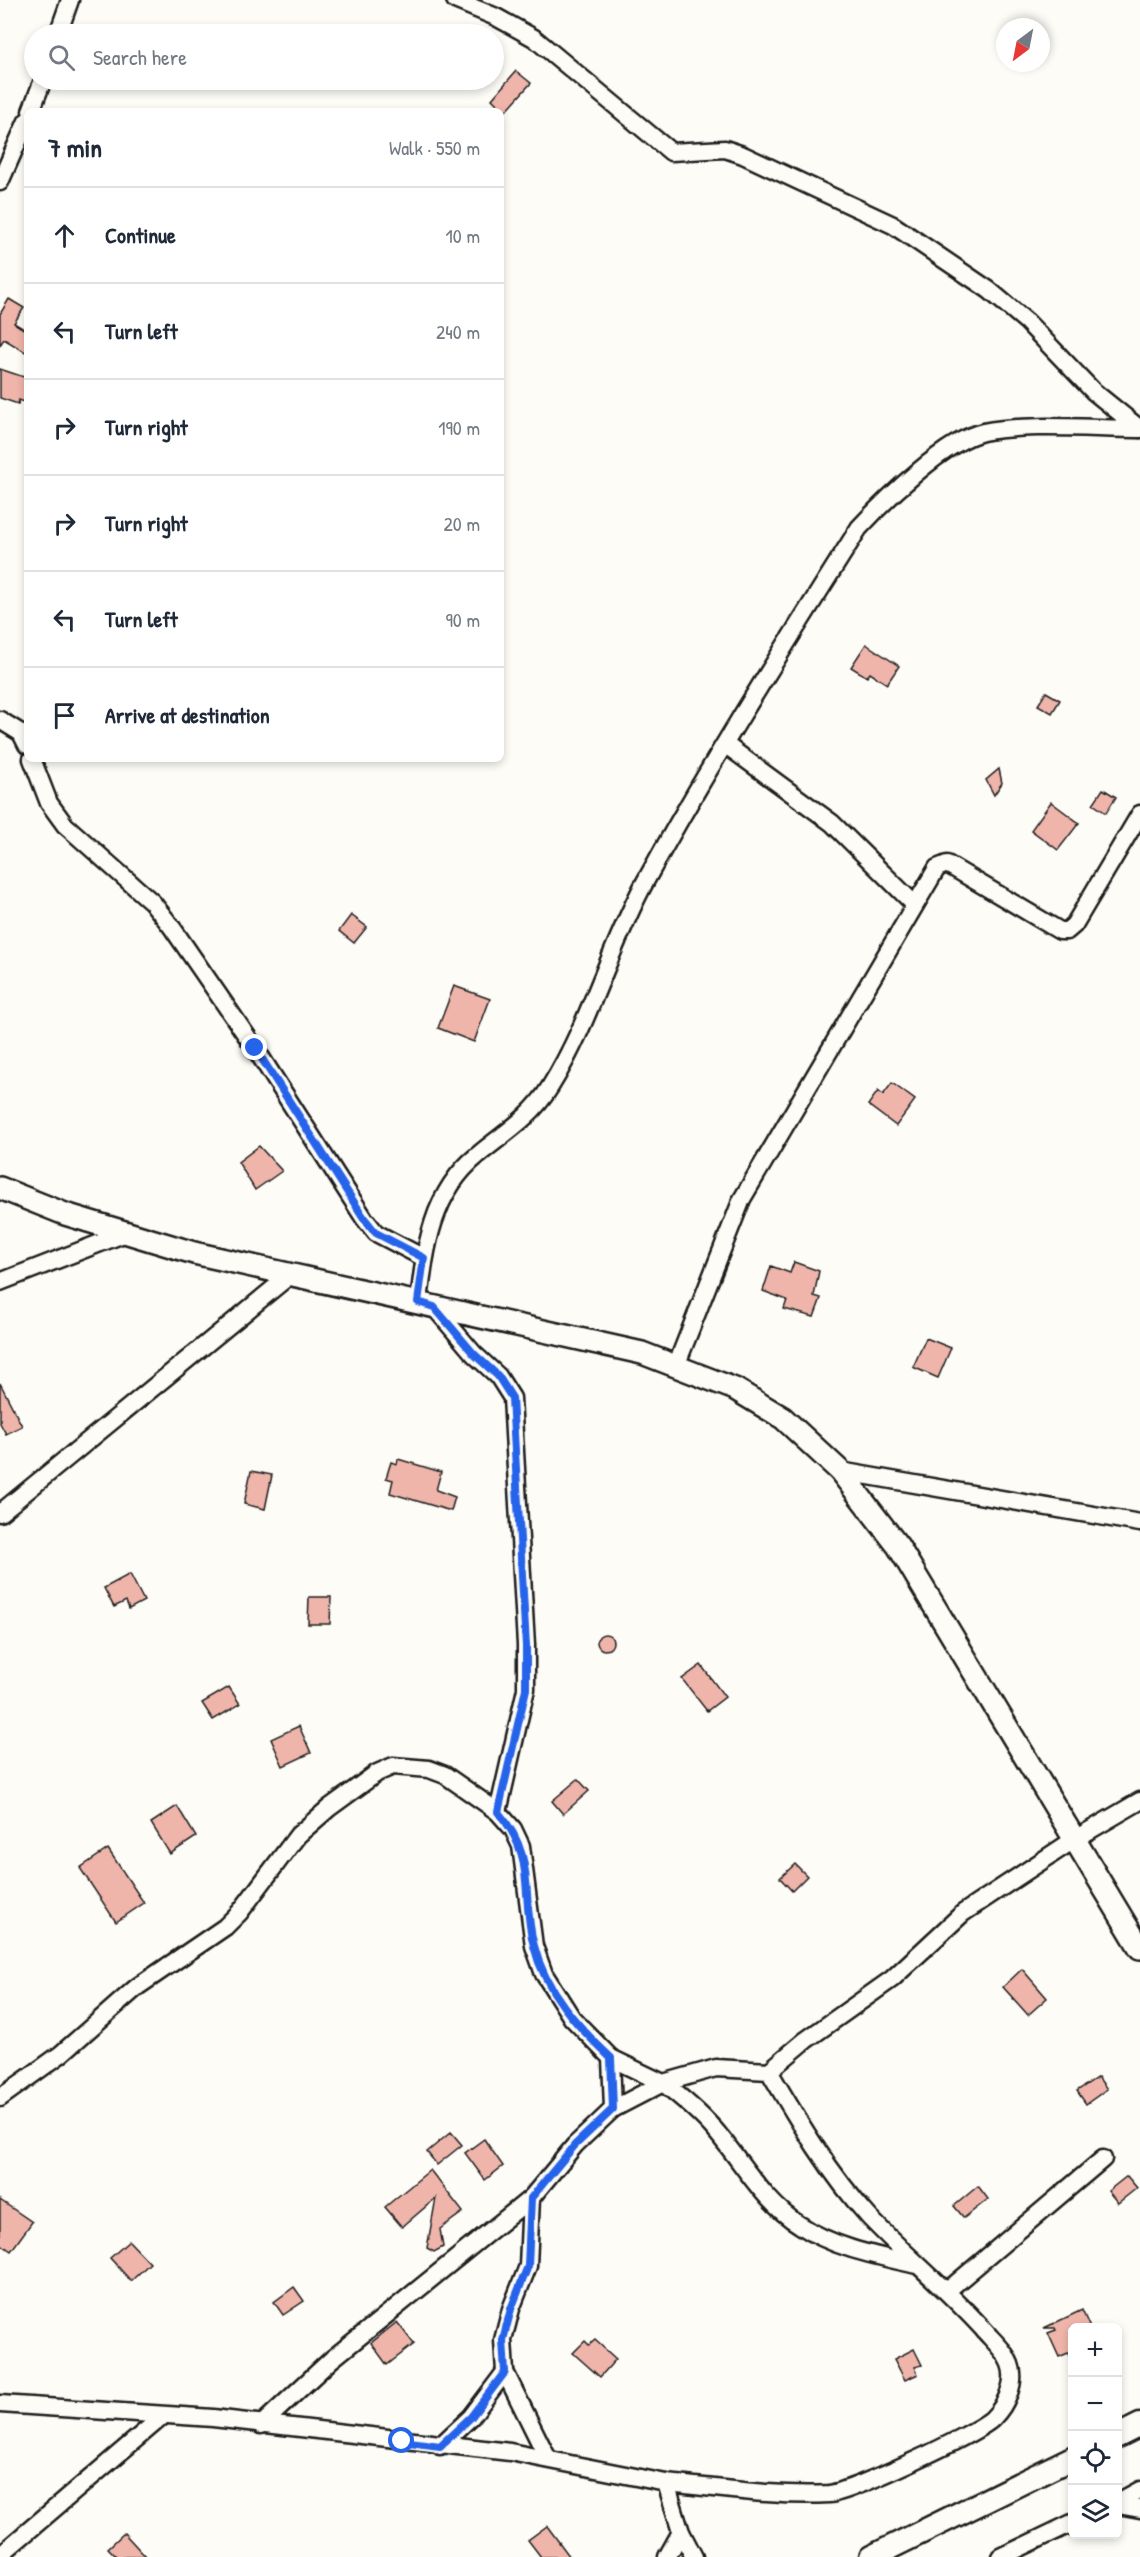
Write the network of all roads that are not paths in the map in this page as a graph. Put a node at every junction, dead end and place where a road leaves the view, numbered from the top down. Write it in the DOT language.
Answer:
graph roads {
  1 [pos="70,0"];
  2 [pos="455,0"];
  3 [pos="62,24"];
  4 [pos="39,90"];
  5 [pos="32,108"];
  6 [pos="24,128"];
  7 [pos="0,182"];
  8 [pos="1140,429"];
  9 [pos="0,720"];
  10 [pos="24,739"];
  11 [pos="726,745"];
  12 [pos="33,762"];
  13 [pos="1140,814"];
  14 [pos="914,904"];
  15 [pos="0,1188"];
  16 [pos="126,1233"];
  17 [pos="424,1258"];
  18 [pos="289,1276"];
  19 [pos="0,1282"];
  20 [pos="426,1305"];
  21 [pos="676,1366"];
  22 [pos="840,1471"];
  23 [pos="0,1514"];
  24 [pos="1140,1523"];
  25 [pos="1140,1801"];
  26 [pos="498,1812"];
  27 [pos="1075,1839"];
  28 [pos="1140,1948"];
  29 [pos="611,2058"];
  30 [pos="769,2071"];
  31 [pos="663,2083"];
  32 [pos="3,2090"];
  33 [pos="613,2109"];
  34 [pos="1103,2158"];
  35 [pos="531,2198"];
  36 [pos="918,2266"];
  37 [pos="948,2290"];
  38 [pos="505,2372"];
  39 [pos="0,2404"];
  40 [pos="163,2415"];
  41 [pos="261,2425"];
  42 [pos="1140,2426"];
  43 [pos="1122,2434"];
  44 [pos="440,2446"];
  45 [pos="548,2459"];
  46 [pos="1068,2460"];
  47 [pos="666,2483"];
  48 [pos="1140,2490"];
  49 [pos="1122,2501"];
  50 [pos="1122,2505"];
  51 [pos="1140,2508"];
  52 [pos="1068,2525"];
  53 [pos="681,2532"];
  54 [pos="0,2555"];
  55 [pos="667,2557"];
  56 [pos="694,2557"];
  57 [pos="871,2557"];
  58 [pos="1001,2557"];
  1 -- 3 [label="street"];
  2 -- 8 [label="street"];
  4 -- 5 [label="street"];
  6 -- 7 [label="street"];
  8 -- 11 [label="street"];
  9 -- 10 [label="street"];
  11 -- 14 [label="street"];
  11 -- 17 [label="street"];
  12 -- 17 [label="street"];
  13 -- 14 [label="street"];
  14 -- 21 [label="street"];
  15 -- 16 [label="street"];
  16 -- 18 [label="street"];
  16 -- 19 [label="street"];
  17 -- 20 [label="street"];
  18 -- 20 [label="street"];
  18 -- 23 [label="street"];
  20 -- 21 [label="street"];
  20 -- 26 [label="street"];
  21 -- 22 [label="street"];
  22 -- 24 [label="street"];
  22 -- 27 [label="street"];
  25 -- 27 [label="street"];
  26 -- 29 [label="street"];
  26 -- 32 [label="street"];
  27 -- 28 [label="street"];
  27 -- 30 [label="street"];
  29 -- 31 [label="street"];
  29 -- 33 [label="street"];
  30 -- 31 [label="street"];
  30 -- 36 [label="street"];
  31 -- 33 [label="street"];
  31 -- 36 [label="street"];
  33 -- 35 [label="street"];
  34 -- 37 [label="street"];
  35 -- 38 [label="street"];
  35 -- 41 [label="street"];
  36 -- 37 [label="street"];
  37 -- 47 [label="street"];
  38 -- 44 [label="street"];
  38 -- 45 [label="street"];
  39 -- 40 [label="street"];
  40 -- 41 [label="street"];
  40 -- 54 [label="street"];
  41 -- 44 [label="street"];
  42 -- 43 [label="main road"];
  44 -- 45 [label="street"];
  45 -- 47 [label="street"];
  46 -- 57 [label="main road"];
  47 -- 53 [label="street"];
  48 -- 49 [label="street"];
  50 -- 51 [label="street"];
  52 -- 58 [label="street"];
  53 -- 55 [label="street"];
  53 -- 56 [label="street"];
}
